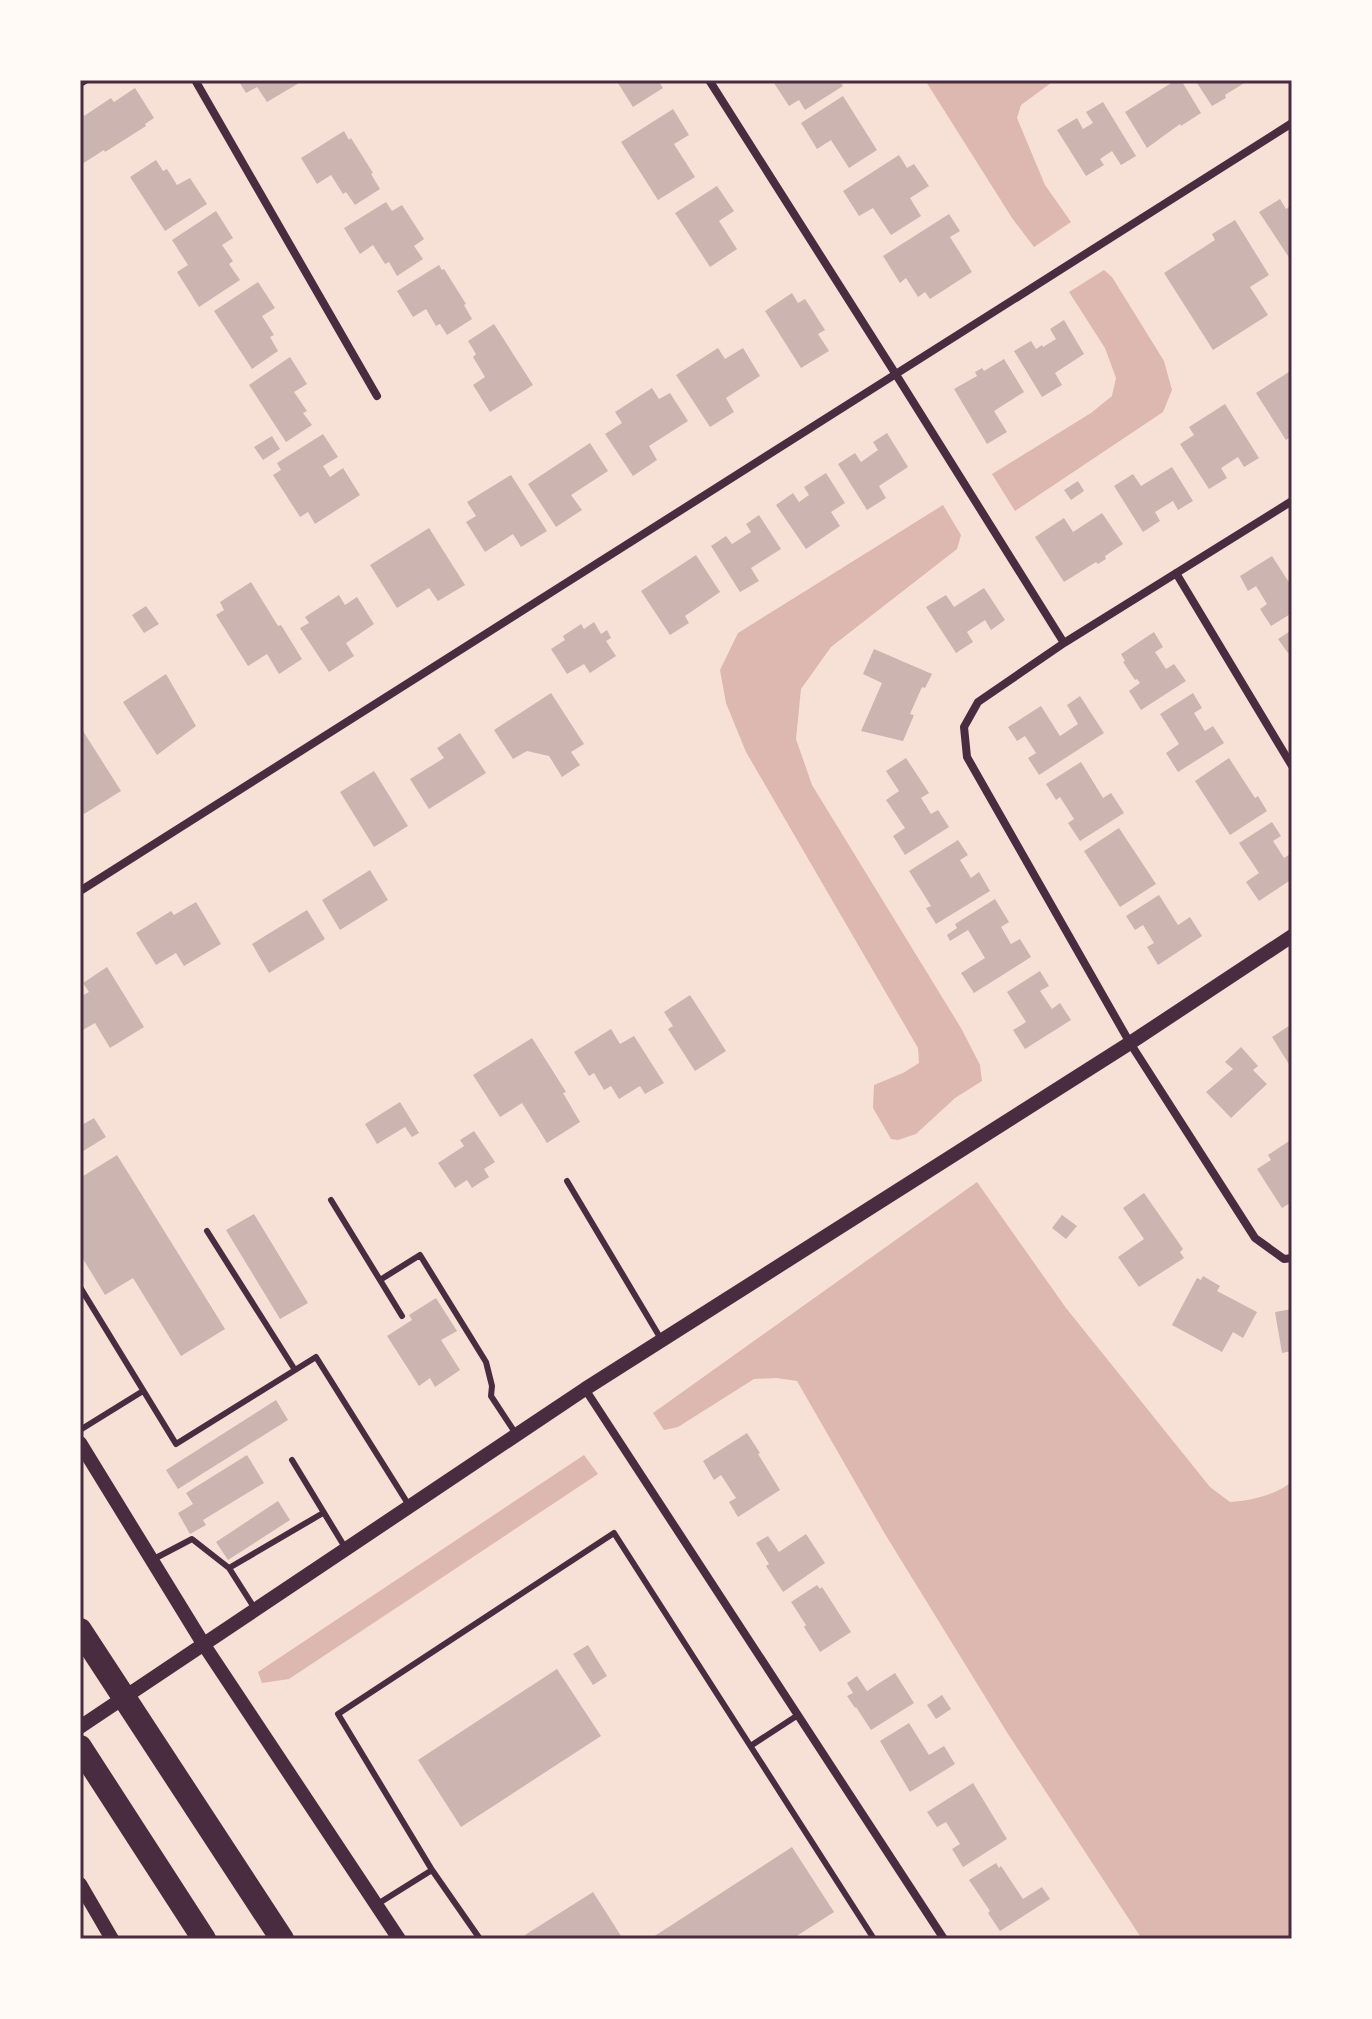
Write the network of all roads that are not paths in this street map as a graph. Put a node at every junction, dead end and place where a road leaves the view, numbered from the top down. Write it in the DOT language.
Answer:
graph roads {
  1 [pos="195,80"];
  2 [pos="709,80"];
  3 [pos="1292,123"];
  4 [pos="895,373"];
  5 [pos="377,396"];
  6 [pos="1292,501"];
  7 [pos="1176,573"];
  8 [pos="1064,643"];
  9 [pos="1292,766"];
  10 [pos="80,891"];
  11 [pos="1292,936"];
  12 [pos="1130,1043"];
  13 [pos="567,1181"];
  14 [pos="331,1200"];
  15 [pos="207,1231"];
  16 [pos="1288,1258"];
  17 [pos="380,1280"];
  18 [pos="80,1287"];
  19 [pos="402,1316"];
  20 [pos="661,1340"];
  21 [pos="295,1370"];
  22 [pos="585,1389"];
  23 [pos="143,1391"];
  24 [pos="80,1430"];
  25 [pos="517,1435"];
  26 [pos="80,1443"];
  27 [pos="292,1460"];
  28 [pos="410,1507"];
  29 [pos="323,1513"];
  30 [pos="346,1549"];
  31 [pos="152,1560"];
  32 [pos="229,1568"];
  33 [pos="256,1610"];
  34 [pos="82,1633"];
  35 [pos="204,1645"];
  36 [pos="798,1715"];
  37 [pos="80,1727"];
  38 [pos="752,1745"];
  39 [pos="80,1747"];
  40 [pos="432,1870"];
  41 [pos="80,1884"];
  42 [pos="84,1900"];
  43 [pos="376,1905"];
  44 [pos="112,1939"];
  45 [pos="204,1939"];
  46 [pos="282,1939"];
  47 [pos="399,1939"];
  48 [pos="480,1939"];
  49 [pos="874,1939"];
  50 [pos="944,1939"];
  1 -- 5 [label="street"];
  2 -- 4 [label="street"];
  3 -- 4 [label="street"];
  4 -- 8 [label="street"];
  4 -- 10 [label="street"];
  6 -- 7 [label="street"];
  7 -- 8 [label="street"];
  7 -- 9 [label="street"];
  8 -- 12 [label="street"];
  11 -- 12 [label="street"];
  12 -- 16 [label="street"];
  12 -- 20 [label="street"];
  13 -- 20 [label="lane"];
  14 -- 17 [label="lane"];
  15 -- 21 [label="lane"];
  17 -- 19 [label="lane"];
  17 -- 25 [label="lane"];
  18 -- 23 [label="lane"];
  20 -- 22 [label="street"];
  21 -- 23 [label="lane"];
  21 -- 28 [label="lane"];
  22 -- 25 [label="street"];
  22 -- 36 [label="street"];
  23 -- 24 [label="lane"];
  25 -- 28 [label="street"];
  26 -- 31 [label="street"];
  27 -- 29 [label="lane"];
  28 -- 30 [label="street"];
  29 -- 30 [label="lane"];
  29 -- 32 [label="lane"];
  30 -- 33 [label="street"];
  31 -- 32 [label="lane"];
  31 -- 35 [label="street"];
  32 -- 33 [label="lane"];
  33 -- 35 [label="street"];
  34 -- 46 [label="highway"];
  35 -- 37 [label="street"];
  35 -- 43 [label="street"];
  36 -- 38 [label="lane"];
  36 -- 50 [label="street"];
  38 -- 40 [label="lane"];
  38 -- 49 [label="lane"];
  39 -- 45 [label="highway"];
  40 -- 43 [label="lane"];
  40 -- 48 [label="lane"];
  41 -- 42 [label="street"];
  42 -- 44 [label="street"];
  43 -- 47 [label="street"];
}
